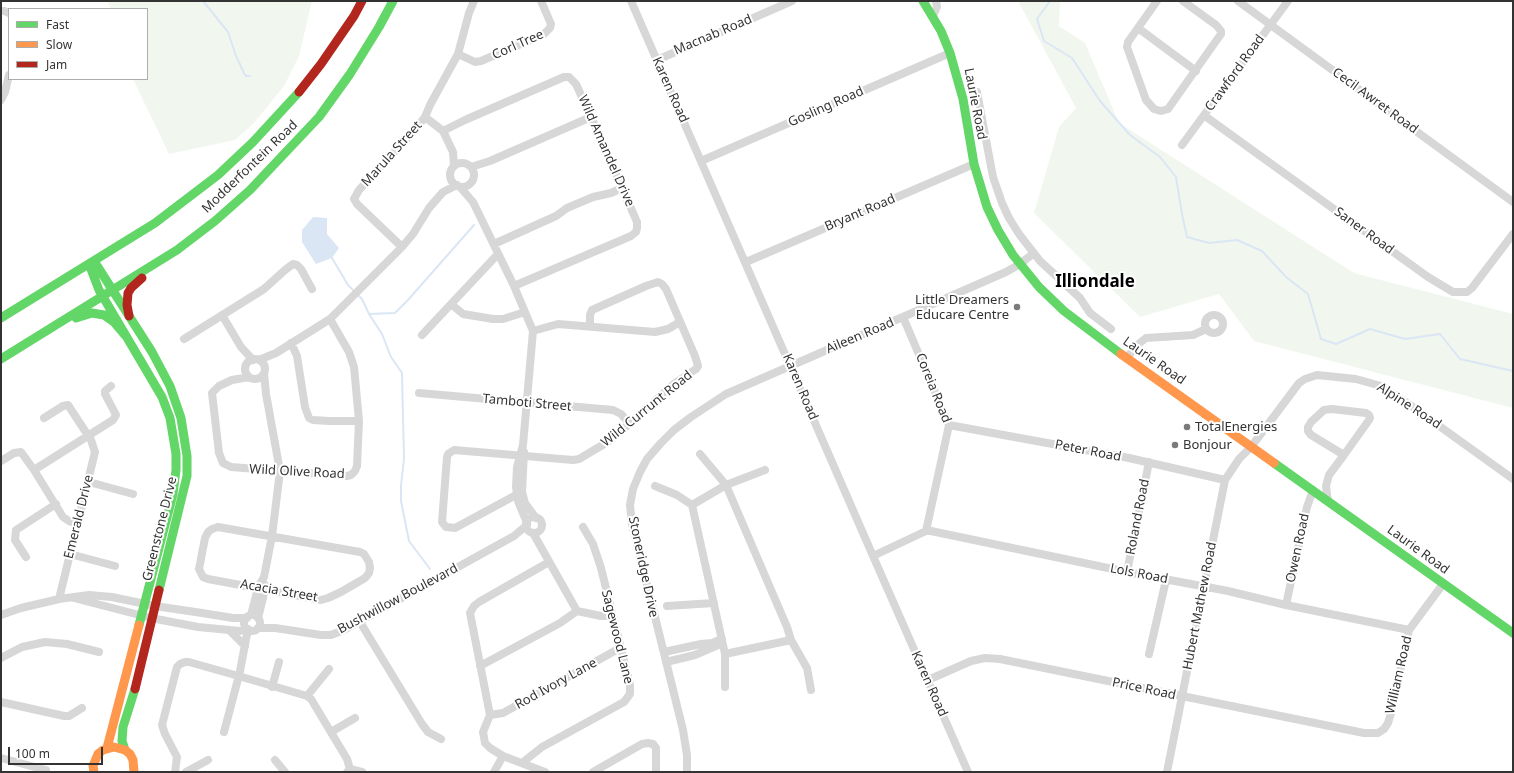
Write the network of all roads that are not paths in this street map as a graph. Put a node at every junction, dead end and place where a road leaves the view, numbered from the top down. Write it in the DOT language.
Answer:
graph roads {
  1 [pos="362,1"];
  2 [pos="393,1"];
  3 [pos="474,1"];
  4 [pos="541,1"];
  5 [pos="631,1"];
  6 [pos="792,1"];
  7 [pos="923,1"];
  8 [pos="936,1"];
  9 [pos="1157,1"];
  10 [pos="1238,1"];
  11 [pos="1288,1"];
  12 [pos="1187,2"];
  13 [pos="932,16"];
  14 [pos="1270,25"];
  15 [pos="1138,28"];
  16 [pos="950,53"];
  17 [pos="458,54"];
  18 [pos="657,60"];
  19 [pos="1196,70"];
  20 [pos="8,79"];
  21 [pos="977,92"];
  22 [pos="1,100"];
  23 [pos="1205,116"];
  24 [pos="425,117"];
  25 [pos="591,117"];
  26 [pos="443,132"];
  27 [pos="1182,145"];
  28 [pos="453,152"];
  29 [pos="701,161"];
  30 [pos="974,164"];
  31 [pos="454,166"];
  32 [pos="470,168"];
  33 [pos="450,176"];
  34 [pos="471,184"];
  35 [pos="458,186"];
  36 [pos="622,188"];
  37 [pos="443,192"];
  38 [pos="473,202"];
  39 [pos="1513,202"];
  40 [pos="1513,234"];
  41 [pos="494,244"];
  42 [pos="402,247"];
  43 [pos="177,250"];
  44 [pos="1034,253"];
  45 [pos="498,254"];
  46 [pos="746,262"];
  47 [pos="92,263"];
  48 [pos="1020,264"];
  49 [pos="514,286"];
  50 [pos="312,289"];
  51 [pos="112,290"];
  52 [pos="102,296"];
  53 [pos="451,304"];
  54 [pos="525,312"];
  55 [pos="222,315"];
  56 [pos="129,316"];
  57 [pos="903,317"];
  58 [pos="1,318"];
  59 [pos="330,318"];
  60 [pos="680,322"];
  61 [pos="590,326"];
  62 [pos="1111,328"];
  63 [pos="1206,329"];
  64 [pos="533,331"];
  65 [pos="126,335"];
  66 [pos="422,335"];
  67 [pos="184,338"];
  68 [pos="291,343"];
  69 [pos="241,347"];
  70 [pos="276,353"];
  71 [pos="1127,358"];
  72 [pos="1,359"];
  73 [pos="256,360"];
  74 [pos="791,366"];
  75 [pos="246,367"];
  76 [pos="264,370"];
  77 [pos="249,376"];
  78 [pos="257,379"];
  79 [pos="232,380"];
  80 [pos="111,386"];
  81 [pos="743,386"];
  82 [pos="419,393"];
  83 [pos="266,394"];
  84 [pos="527,403"];
  85 [pos="44,418"];
  86 [pos="359,421"];
  87 [pos="630,424"];
  88 [pos="949,425"];
  89 [pos="88,436"];
  90 [pos="1251,447"];
  91 [pos="700,454"];
  92 [pos="1344,454"];
  93 [pos="522,455"];
  94 [pos="1,461"];
  95 [pos="1149,462"];
  96 [pos="34,470"];
  97 [pos="765,470"];
  98 [pos="280,471"];
  99 [pos="1513,479"];
  100 [pos="1225,480"];
  101 [pos="89,482"];
  102 [pos="726,484"];
  103 [pos="655,486"];
  104 [pos="1313,490"];
  105 [pos="133,494"];
  106 [pos="519,494"];
  107 [pos="1328,501"];
  108 [pos="56,504"];
  109 [pos="692,505"];
  110 [pos="536,518"];
  111 [pos="77,524"];
  112 [pos="583,527"];
  113 [pos="532,529"];
  114 [pos="926,531"];
  115 [pos="272,536"];
  116 [pos="70,554"];
  117 [pos="873,556"];
  118 [pos="26,557"];
  119 [pos="549,562"];
  120 [pos="115,566"];
  121 [pos="1127,572"];
  122 [pos="1166,580"];
  123 [pos="1443,584"];
  124 [pos="1204,587"];
  125 [pos="262,589"];
  126 [pos="72,597"];
  127 [pos="59,599"];
  128 [pos="144,603"];
  129 [pos="714,603"];
  130 [pos="1286,605"];
  131 [pos="155,606"];
  132 [pos="667,606"];
  133 [pos="577,611"];
  134 [pos="1,615"];
  135 [pos="141,615"];
  136 [pos="612,616"];
  137 [pos="254,617"];
  138 [pos="151,618"];
  139 [pos="360,622"];
  140 [pos="275,628"];
  141 [pos="252,629"];
  142 [pos="229,630"];
  143 [pos="1409,630"];
  144 [pos="1513,633"];
  145 [pos="791,640"];
  146 [pos="722,642"];
  147 [pos="245,648"];
  148 [pos="620,648"];
  149 [pos="99,652"];
  150 [pos="664,652"];
  151 [pos="725,654"];
  152 [pos="1149,654"];
  153 [pos="1,658"];
  154 [pos="279,662"];
  155 [pos="666,662"];
  156 [pos="480,666"];
  157 [pos="329,669"];
  158 [pos="239,675"];
  159 [pos="928,680"];
  160 [pos="272,687"];
  161 [pos="725,687"];
  162 [pos="811,690"];
  163 [pos="307,696"];
  164 [pos="1182,697"];
  165 [pos="1,702"];
  166 [pos="82,708"];
  167 [pos="490,715"];
  168 [pos="355,718"];
  169 [pos="224,732"];
  170 [pos="331,732"];
  171 [pos="1364,733"];
  172 [pos="441,739"];
  173 [pos="107,748"];
  174 [pos="125,750"];
  175 [pos="503,756"];
  176 [pos="1,758"];
  177 [pos="208,760"];
  178 [pos="275,760"];
  179 [pos="522,763"];
  180 [pos="531,769"];
  181 [pos="46,770"];
  182 [pos="348,770"];
  183 [pos="94,772"];
  184 [pos="134,772"];
  185 [pos="175,772"];
  186 [pos="186,772"];
  187 [pos="286,772"];
  188 [pos="362,772"];
  189 [pos="494,772"];
  190 [pos="545,772"];
  191 [pos="593,772"];
  192 [pos="656,772"];
  193 [pos="687,772"];
  194 [pos="968,772"];
  195 [pos="1167,772"];
  1 -- 47 [label="main road, Modderfontein Road"];
  2 -- 43 [label="main road, Modderfontein Road"];
  3 -- 17 [label="street, Marula Street"];
  4 -- 17 [label="street, Corl Tree"];
  5 -- 18 [label="street, Karen Road"];
  6 -- 18 [label="street, Macnab Road"];
  7 -- 13 [label="main road, Laurie Road"];
  8 -- 13 [label="street"];
  9 -- 15 [label="street"];
  10 -- 14 [label="street, Cecil Awret Road"];
  11 -- 14 [label="street, Crawford Road"];
  12 -- 19 [label="street"];
  13 -- 16 [label="main road, Laurie Road"];
  14 -- 23 [label="street, Crawford Road"];
  14 -- 39 [label="street, Cecil Awret Road"];
  15 -- 19 [label="street"];
  15 -- 19 [label="street"];
  16 -- 29 [label="street, Gosling Road"];
  16 -- 30 [label="main road, Laurie Road"];
  17 -- 24 [label="street, Marula Street"];
  18 -- 29 [label="street, Karen Road"];
  20 -- 22 [label="street"];
  21 -- 44 [label="street"];
  23 -- 27 [label="street, Crawford Road"];
  23 -- 40 [label="street, Saner Road"];
  24 -- 26 [label="street"];
  24 -- 42 [label="street, Marula Street"];
  25 -- 26 [label="street, Wild Amandel Drive"];
  25 -- 32 [label="street"];
  25 -- 36 [label="street, Wild Amandel Drive"];
  26 -- 28 [label="street"];
  28 -- 31 [label="street"];
  28 -- 32 [label="street"];
  29 -- 46 [label="street, Karen Road"];
  30 -- 46 [label="street, Bryant Road"];
  30 -- 48 [label="main road, Laurie Road"];
  31 -- 32 [label="street"];
  31 -- 33 [label="street"];
  32 -- 34 [label="street"];
  33 -- 35 [label="street"];
  33 -- 37 [label="street"];
  34 -- 35 [label="street"];
  34 -- 38 [label="street"];
  35 -- 37 [label="street"];
  35 -- 38 [label="street"];
  36 -- 41 [label="street"];
  36 -- 49 [label="street, Wild Amandel Drive"];
  37 -- 42 [label="street"];
  38 -- 41 [label="street"];
  41 -- 45 [label="street"];
  42 -- 59 [label="street"];
  43 -- 51 [label="main road, Modderfontein Road"];
  43 -- 56 [label="main road"];
  44 -- 48 [label="street, Aileen Road"];
  44 -- 62 [label="street"];
  45 -- 49 [label="street"];
  45 -- 53 [label="street"];
  46 -- 74 [label="street, Karen Road"];
  47 -- 51 [label="main road, Greenstone Drive"];
  47 -- 52 [label="main road, Greenstone Drive"];
  47 -- 58 [label="main road, Modderfontein Road"];
  48 -- 57 [label="street, Aileen Road"];
  48 -- 71 [label="main road, Laurie Road"];
  49 -- 54 [label="street"];
  50 -- 55 [label="street"];
  51 -- 52 [label="main road, Modderfontein Road"];
  51 -- 56 [label="main road, Greenstone Drive"];
  52 -- 65 [label="main road, Greenstone Drive"];
  52 -- 72 [label="main road, Modderfontein Road"];
  53 -- 54 [label="street"];
  53 -- 66 [label="street"];
  54 -- 64 [label="street"];
  55 -- 67 [label="street"];
  55 -- 69 [label="street"];
  56 -- 131 [label="main road, Greenstone Drive"];
  57 -- 74 [label="street, Aileen Road"];
  57 -- 88 [label="street, Coreia Road"];
  59 -- 68 [label="street"];
  59 -- 86 [label="street, Wild Olive Road"];
  60 -- 61 [label="street"];
  60 -- 61 [label="street, Wild Currunt Road"];
  60 -- 87 [label="street, Wild Currunt Road"];
  61 -- 64 [label="street"];
  63 -- 71 [label="street"];
  64 -- 84 [label="street"];
  65 -- 72 [label="main road"];
  65 -- 128 [label="main road, Greenstone Drive"];
  68 -- 70 [label="street"];
  68 -- 86 [label="street"];
  69 -- 73 [label="street"];
  69 -- 75 [label="street"];
  70 -- 73 [label="street"];
  70 -- 76 [label="street"];
  71 -- 90 [label="main road, Laurie Road"];
  73 -- 75 [label="street"];
  73 -- 76 [label="street"];
  74 -- 81 [label="street, Aileen Road"];
  74 -- 117 [label="street, Karen Road"];
  75 -- 77 [label="street"];
  75 -- 79 [label="street, Wild Olive Road"];
  76 -- 78 [label="street"];
  76 -- 83 [label="street"];
  77 -- 78 [label="street"];
  77 -- 79 [label="street, Wild Olive Road"];
  78 -- 83 [label="street"];
  79 -- 98 [label="street, Wild Olive Road"];
  80 -- 89 [label="street"];
  81 -- 150 [label="street, Stoneridge Drive"];
  82 -- 84 [label="street, Tamboti Street"];
  83 -- 98 [label="street"];
  84 -- 87 [label="street, Tamboti Street"];
  84 -- 93 [label="street"];
  85 -- 89 [label="street, Emerald Drive"];
  86 -- 98 [label="street, Wild Olive Road"];
  87 -- 93 [label="street, Wild Currunt Road"];
  88 -- 95 [label="street, Peter Road"];
  88 -- 114 [label="street, Coreia Road"];
  89 -- 96 [label="street"];
  89 -- 101 [label="street, Emerald Drive"];
  90 -- 99 [label="street, Alpine Road"];
  90 -- 100 [label="street, Hubert Mathew Road"];
  90 -- 104 [label="main road, Laurie Road"];
  91 -- 102 [label="street"];
  92 -- 92 [label="street"];
  92 -- 107 [label="street"];
  93 -- 106 [label="street"];
  93 -- 106 [label="street, Wild Currunt Road"];
  94 -- 96 [label="street"];
  95 -- 100 [label="street, Peter Road"];
  95 -- 121 [label="street, Roland Road"];
  96 -- 108 [label="street"];
  97 -- 102 [label="street"];
  98 -- 115 [label="street"];
  100 -- 124 [label="street, Hubert Mathew Road"];
  101 -- 105 [label="street"];
  101 -- 111 [label="street, Emerald Drive"];
  102 -- 109 [label="street"];
  102 -- 145 [label="street"];
  103 -- 109 [label="street"];
  104 -- 107 [label="main road, Laurie Road"];
  104 -- 130 [label="street, Owen Road"];
  106 -- 110 [label="street"];
  106 -- 113 [label="street"];
  107 -- 123 [label="main road, Laurie Road"];
  108 -- 111 [label="street"];
  108 -- 118 [label="street"];
  109 -- 129 [label="street"];
  110 -- 113 [label="street, Bushwillow Boulevard"];
  110 -- 113 [label="street"];
  111 -- 116 [label="street, Emerald Drive"];
  112 -- 136 [label="street, Sagewood Lane"];
  113 -- 119 [label="street"];
  113 -- 139 [label="street, Bushwillow Boulevard"];
  114 -- 117 [label="street"];
  114 -- 121 [label="street, Lols Road"];
  115 -- 125 [label="street"];
  115 -- 125 [label="street, Acacia Street"];
  115 -- 125 [label="street, Acacia Street"];
  116 -- 120 [label="street"];
  116 -- 127 [label="street, Emerald Drive"];
  117 -- 159 [label="street, Karen Road"];
  119 -- 133 [label="street"];
  119 -- 156 [label="street"];
  121 -- 122 [label="street, Lols Road"];
  122 -- 124 [label="street, Lols Road"];
  122 -- 152 [label="street"];
  123 -- 143 [label="street, William Road"];
  123 -- 144 [label="main road, Laurie Road"];
  124 -- 130 [label="street, Lols Road"];
  124 -- 164 [label="street, Hubert Mathew Road"];
  125 -- 137 [label="street"];
  126 -- 127 [label="street, Bushwillow Boulevard"];
  126 -- 128 [label="street, Bushwillow Boulevard"];
  126 -- 135 [label="street, Bushwillow Boulevard"];
  127 -- 134 [label="street, Bushwillow Boulevard"];
  128 -- 131 [label="street, Bushwillow Boulevard"];
  128 -- 135 [label="main road, Greenstone Drive"];
  129 -- 132 [label="street"];
  129 -- 146 [label="street"];
  130 -- 143 [label="street, Lols Road"];
  131 -- 137 [label="street, Bushwillow Boulevard"];
  131 -- 138 [label="main road, Greenstone Drive"];
  133 -- 136 [label="street"];
  133 -- 156 [label="street"];
  135 -- 138 [label="street, Bushwillow Boulevard"];
  135 -- 173 [label="main road, Greenstone Drive"];
  136 -- 148 [label="street, Sagewood Lane"];
  137 -- 140 [label="street, Bushwillow Boulevard"];
  137 -- 141 [label="street"];
  137 -- 141 [label="street"];
  138 -- 142 [label="street, Bushwillow Boulevard"];
  138 -- 174 [label="main road, Greenstone Drive"];
  139 -- 140 [label="street, Bushwillow Boulevard"];
  139 -- 172 [label="street"];
  140 -- 141 [label="street, Bushwillow Boulevard"];
  141 -- 142 [label="street, Bushwillow Boulevard"];
  141 -- 147 [label="street"];
  142 -- 147 [label="street"];
  143 -- 171 [label="street, William Road"];
  145 -- 151 [label="street"];
  145 -- 162 [label="street"];
  146 -- 150 [label="street"];
  146 -- 151 [label="street"];
  146 -- 155 [label="street"];
  147 -- 158 [label="street"];
  148 -- 167 [label="street, Rod Ivory Lane"];
  148 -- 179 [label="street, Sagewood Lane"];
  149 -- 153 [label="street"];
  150 -- 155 [label="street, Stoneridge Drive"];
  151 -- 161 [label="street"];
  154 -- 160 [label="street"];
  155 -- 193 [label="street, Stoneridge Drive"];
  156 -- 167 [label="street"];
  157 -- 163 [label="street"];
  158 -- 160 [label="street"];
  158 -- 169 [label="street"];
  158 -- 185 [label="street"];
  159 -- 164 [label="street, Price Road"];
  159 -- 194 [label="street, Karen Road"];
  160 -- 163 [label="street"];
  163 -- 170 [label="street"];
  164 -- 171 [label="street, Price Road"];
  164 -- 195 [label="street, Hubert Mathew Road"];
  165 -- 166 [label="street"];
  167 -- 175 [label="street"];
  168 -- 170 [label="street"];
  170 -- 182 [label="street"];
  173 -- 174 [label="main road"];
  173 -- 183 [label="main road"];
  174 -- 184 [label="main road"];
  175 -- 179 [label="street"];
  175 -- 189 [label="street"];
  176 -- 181 [label="street"];
  177 -- 186 [label="street"];
  178 -- 187 [label="street"];
  179 -- 180 [label="street"];
  180 -- 190 [label="street"];
  182 -- 188 [label="street"];
  191 -- 192 [label="street"];
}
